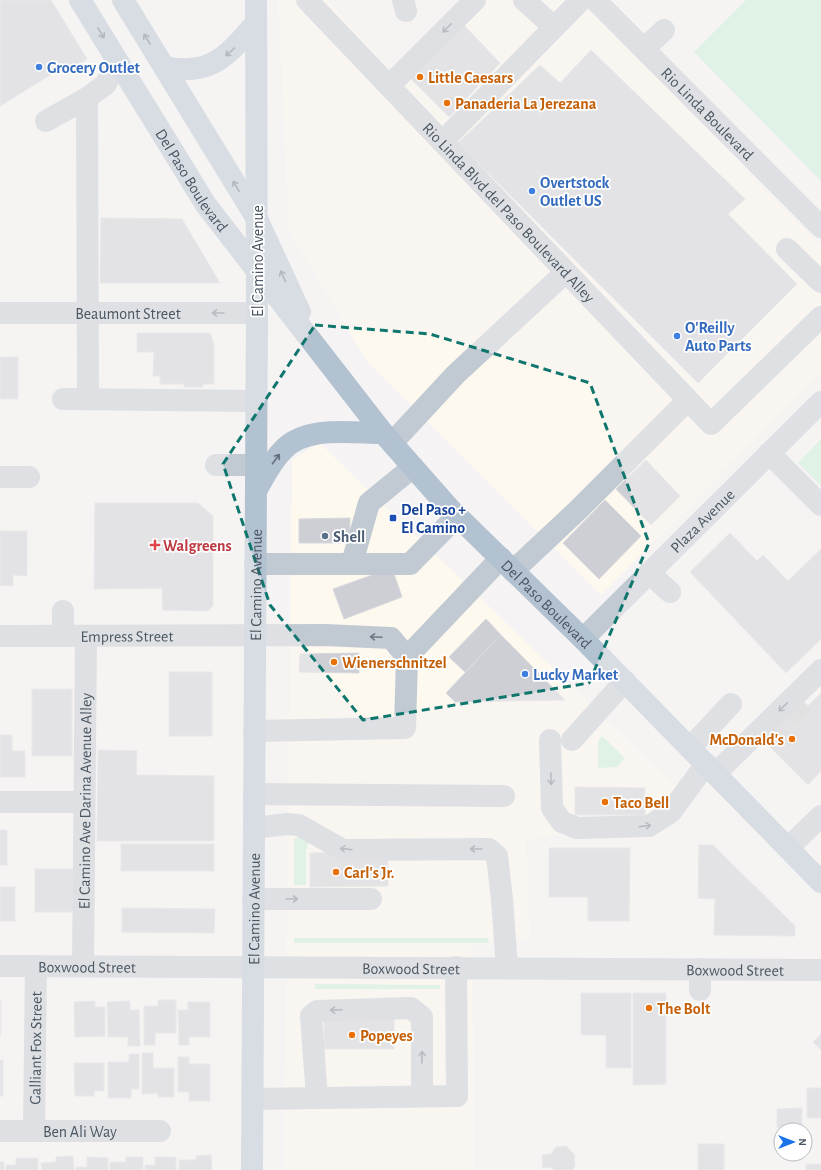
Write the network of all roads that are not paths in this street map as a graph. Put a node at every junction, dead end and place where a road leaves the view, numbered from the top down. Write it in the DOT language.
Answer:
graph roads {
  1 [pos="80,0"];
  2 [pos="123,0"];
  3 [pos="256,0"];
  4 [pos="307,0"];
  5 [pos="474,0"];
  6 [pos="524,0"];
  7 [pos="581,0"];
  8 [pos="595,0"];
  9 [pos="256,23"];
  10 [pos="554,27"];
  11 [pos="664,30"];
  12 [pos="644,49"];
  13 [pos="117,60"];
  14 [pos="164,67"];
  15 [pos="389,86"];
  16 [pos="87,98"];
  17 [pos="46,121"];
  18 [pos="442,142"];
  19 [pos="256,219"];
  20 [pos="821,227"];
  21 [pos="787,249"];
  22 [pos="256,270"];
  23 [pos="566,272"];
  24 [pos="821,282"];
  25 [pos="0,313"];
  26 [pos="87,313"];
  27 [pos="257,313"];
  28 [pos="821,316"];
  29 [pos="318,349"];
  30 [pos="63,399"];
  31 [pos="88,399"];
  32 [pos="688,400"];
  33 [pos="256,401"];
  34 [pos="821,402"];
  35 [pos="387,438"];
  36 [pos="769,453"];
  37 [pos="255,465"];
  38 [pos="216,466"];
  39 [pos="413,467"];
  40 [pos="0,477"];
  41 [pos="29,477"];
  42 [pos="255,492"];
  43 [pos="821,506"];
  44 [pos="457,516"];
  45 [pos="352,563"];
  46 [pos="255,564"];
  47 [pos="507,565"];
  48 [pos="649,573"];
  49 [pos="670,592"];
  50 [pos="63,611"];
  51 [pos="0,636"];
  52 [pos="63,636"];
  53 [pos="86,636"];
  54 [pos="254,636"];
  55 [pos="583,639"];
  56 [pos="407,657"];
  57 [pos="821,670"];
  58 [pos="625,681"];
  59 [pos="821,685"];
  60 [pos="804,702"];
  61 [pos="731,704"];
  62 [pos="254,731"];
  63 [pos="550,740"];
  64 [pos="572,740"];
  65 [pos="765,741"];
  66 [pos="690,748"];
  67 [pos="715,774"];
  68 [pos="254,794"];
  69 [pos="504,796"];
  70 [pos="0,802"];
  71 [pos="84,802"];
  72 [pos="821,816"];
  73 [pos="254,828"];
  74 [pos="788,848"];
  75 [pos="821,882"];
  76 [pos="253,898"];
  77 [pos="371,899"];
  78 [pos="0,966"];
  79 [pos="36,966"];
  80 [pos="83,966"];
  81 [pos="252,966"];
  82 [pos="456,968"];
  83 [pos="506,968"];
  84 [pos="821,970"];
  85 [pos="422,1096"];
  86 [pos="317,1098"];
  87 [pos="252,1099"];
  88 [pos="0,1131"];
  89 [pos="34,1131"];
  90 [pos="160,1131"];
  91 [pos="252,1170"];
  1 -- 13 [label="main road, Del Paso Boulevard, one-way"];
  14 -- 2 [label="main road, Del Paso Boulevard, one-way"];
  3 -- 9 [label="main road, El Camino Avenue"];
  4 -- 15 [label="street, Rio Linda Blvd del Paso Boulevard Alley"];
  5 -- 15 [label="street, one-way"];
  6 -- 10 [label="street"];
  7 -- 10 [label="street"];
  8 -- 12 [label="street, Rio Linda Boulevard"];
  9 -- 14 [label="main road, one-way"];
  9 -- 19 [label="main road, El Camino Avenue"];
  10 -- 18 [label="street"];
  11 -- 12 [label="street"];
  12 -- 20 [label="street, Rio Linda Boulevard"];
  13 -- 16 [label="street"];
  13 -- 22 [label="main road, Del Paso Boulevard"];
  19 -- 14 [label="main road, Del Paso Boulevard, one-way"];
  15 -- 18 [label="street, Rio Linda Blvd del Paso Boulevard Alley"];
  16 -- 17 [label="street"];
  16 -- 26 [label="street"];
  18 -- 23 [label="street, Rio Linda Blvd del Paso Boulevard Alley"];
  19 -- 22 [label="main road, El Camino Avenue"];
  29 -- 19 [label="main road, Del Paso Boulevard, one-way"];
  21 -- 24 [label="street"];
  22 -- 27 [label="main road, El Camino Avenue"];
  22 -- 29 [label="main road, Del Paso Boulevard"];
  23 -- 32 [label="street, Rio Linda Blvd del Paso Boulevard Alley"];
  23 -- 35 [label="street"];
  25 -- 26 [label="street, Beaumont Street"];
  27 -- 26 [label="street, Beaumont Street, one-way"];
  26 -- 31 [label="street"];
  27 -- 33 [label="main road, El Camino Avenue"];
  28 -- 32 [label="street, Rio Linda Blvd del Paso Boulevard Alley"];
  29 -- 35 [label="main road, Del Paso Boulevard"];
  30 -- 31 [label="street"];
  31 -- 33 [label="street"];
  32 -- 47 [label="street"];
  33 -- 37 [label="main road, El Camino Avenue"];
  34 -- 36 [label="street, Plaza Avenue"];
  35 -- 39 [label="main road, Del Paso Boulevard"];
  42 -- 35 [label="main road, one-way"];
  36 -- 43 [label="street"];
  36 -- 48 [label="street, Plaza Avenue"];
  37 -- 38 [label="street"];
  37 -- 42 [label="main road, El Camino Avenue"];
  39 -- 44 [label="main road, Del Paso Boulevard"];
  39 -- 45 [label="street"];
  40 -- 41 [label="street"];
  42 -- 46 [label="main road, El Camino Avenue"];
  44 -- 45 [label="street"];
  44 -- 47 [label="main road, Del Paso Boulevard"];
  45 -- 46 [label="street"];
  46 -- 54 [label="main road, El Camino Avenue"];
  47 -- 55 [label="main road, Del Paso Boulevard"];
  47 -- 56 [label="street"];
  48 -- 49 [label="street"];
  48 -- 55 [label="street, Plaza Avenue"];
  50 -- 52 [label="street"];
  51 -- 52 [label="street, Empress Street"];
  52 -- 53 [label="street, Empress Street"];
  53 -- 54 [label="street, Empress Street"];
  53 -- 71 [label="street, El Camino Ave Darina Avenue Alley"];
  56 -- 54 [label="street, Empress Street, one-way"];
  54 -- 62 [label="main road, El Camino Avenue"];
  55 -- 58 [label="main road, Del Paso Boulevard"];
  56 -- 62 [label="street"];
  57 -- 67 [label="street, one-way"];
  58 -- 64 [label="street"];
  58 -- 66 [label="main road, Del Paso Boulevard"];
  59 -- 60 [label="street"];
  61 -- 66 [label="street"];
  62 -- 68 [label="main road, El Camino Avenue"];
  63 -- 67 [label="street, one-way"];
  65 -- 67 [label="street"];
  66 -- 67 [label="main road, Del Paso Boulevard"];
  67 -- 74 [label="main road, Del Paso Boulevard"];
  68 -- 69 [label="street"];
  68 -- 73 [label="main road, El Camino Avenue"];
  70 -- 71 [label="street"];
  71 -- 80 [label="street, El Camino Ave Darina Avenue Alley"];
  72 -- 74 [label="street"];
  73 -- 76 [label="main road, El Camino Avenue"];
  83 -- 73 [label="street, one-way"];
  74 -- 75 [label="main road, Del Paso Boulevard"];
  76 -- 77 [label="street, one-way"];
  76 -- 81 [label="main road, El Camino Avenue"];
  78 -- 79 [label="street, Boxwood Street"];
  79 -- 80 [label="street, Boxwood Street"];
  79 -- 89 [label="street, Galliant Fox Street"];
  80 -- 81 [label="street, Boxwood Street"];
  81 -- 82 [label="street, Boxwood Street"];
  81 -- 87 [label="main road, El Camino Avenue"];
  82 -- 83 [label="street, Boxwood Street"];
  82 -- 85 [label="street"];
  83 -- 84 [label="street, Boxwood Street"];
  85 -- 86 [label="street"];
  85 -- 86 [label="street, one-way"];
  86 -- 87 [label="street"];
  87 -- 91 [label="main road, El Camino Avenue"];
  88 -- 89 [label="street, Ben Ali Way"];
  89 -- 90 [label="street, Ben Ali Way"];
}
